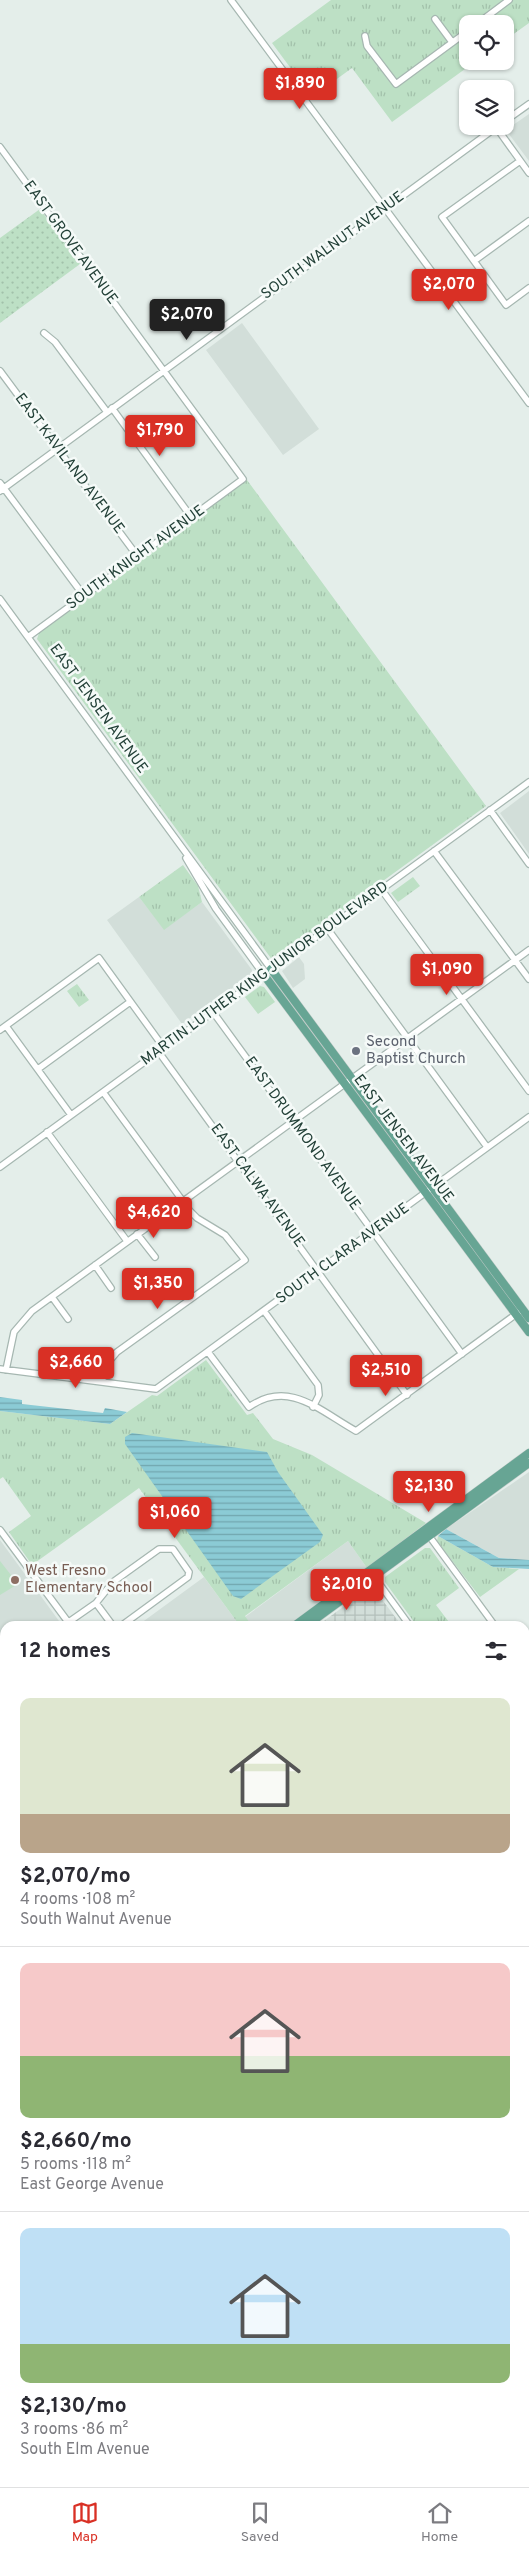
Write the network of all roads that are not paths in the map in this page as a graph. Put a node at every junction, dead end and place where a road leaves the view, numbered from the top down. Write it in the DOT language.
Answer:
graph roads {
  1 [pos="231,0"];
  2 [pos="509,0"];
  3 [pos="489,15"];
  4 [pos="435,19"];
  5 [pos="365,36"];
  6 [pos="459,37"];
  7 [pos="452,42"];
  8 [pos="529,104"];
  9 [pos="514,115"];
  10 [pos="486,135"];
  11 [pos="502,135"];
  12 [pos="1,151"];
  13 [pos="520,161"];
  14 [pos="529,173"];
  15 [pos="386,208"];
  16 [pos="529,221"];
  17 [pos="474,261"];
  18 [pos="529,288"];
  19 [pos="44,333"];
  20 [pos="164,370"];
  21 [pos="0,371"];
  22 [pos="529,403"];
  23 [pos="109,410"];
  24 [pos="58,448"];
  25 [pos="243,479"];
  26 [pos="1,488"];
  27 [pos="192,518"];
  28 [pos="138,557"];
  29 [pos="84,596"];
  30 [pos="0,599"];
  31 [pos="28,637"];
  32 [pos="529,782"];
  33 [pos="490,810"];
  34 [pos="174,836"];
  35 [pos="434,851"];
  36 [pos="529,864"];
  37 [pos="381,890"];
  38 [pos="328,928"];
  39 [pos="529,950"];
  40 [pos="515,960"];
  41 [pos="271,969"];
  42 [pos="264,975"];
  43 [pos="529,979"];
  44 [pos="462,998"];
  45 [pos="130,1002"];
  46 [pos="213,1012"];
  47 [pos="6,1026"];
  48 [pos="0,1030"];
  49 [pos="407,1038"];
  50 [pos="161,1050"];
  51 [pos="38,1069"];
  52 [pos="348,1081"];
  53 [pos="529,1090"];
  54 [pos="103,1092"];
  55 [pos="71,1115"];
  56 [pos="529,1117"];
  57 [pos="293,1121"];
  58 [pos="48,1132"];
  59 [pos="487,1147"];
  60 [pos="238,1160"];
  61 [pos="0,1166"];
  62 [pos="434,1188"];
  63 [pos="427,1193"];
  64 [pos="182,1201"];
  65 [pos="372,1232"];
  66 [pos="137,1234"];
  67 [pos="128,1241"];
  68 [pos="155,1257"];
  69 [pos="95,1265"];
  70 [pos="319,1271"];
  71 [pos="111,1288"];
  72 [pos="52,1297"];
  73 [pos="523,1310"];
  74 [pos="264,1312"];
  75 [pos="516,1315"];
  76 [pos="529,1318"];
  77 [pos="68,1319"];
  78 [pos="529,1332"];
  79 [pos="208,1352"];
  80 [pos="462,1354"];
  81 [pos="3,1370"];
  82 [pos="102,1382"];
  83 [pos="407,1396"];
  84 [pos="313,1407"];
  85 [pos="529,1453"];
  86 [pos="529,1463"];
  87 [pos="0,1530"];
  88 [pos="426,1533"];
  89 [pos="372,1574"];
  90 [pos="96,1603"];
  91 [pos="65,1621"];
  92 [pos="73,1621"];
  93 [pos="109,1621"];
  94 [pos="128,1621"];
  95 [pos="302,1621"];
  96 [pos="312,1621"];
  97 [pos="406,1621"];
  98 [pos="491,1621"];
  1 -- 15 [label="street"];
  2 -- 3 [label="street"];
  4 -- 7 [label="street"];
  5 -- 7 [label="street"];
  6 -- 7 [label="street"];
  8 -- 9 [label="street"];
  10 -- 15 [label="street, SOUTH WALNUT AVENUE"];
  11 -- 13 [label="street"];
  12 -- 20 [label="street, EAST GROVE AVENUE"];
  13 -- 14 [label="street"];
  13 -- 17 [label="street"];
  15 -- 20 [label="street, SOUTH WALNUT AVENUE"];
  15 -- 22 [label="street"];
  16 -- 17 [label="street"];
  17 -- 18 [label="street"];
  19 -- 23 [label="street"];
  20 -- 23 [label="street, SOUTH WALNUT AVENUE"];
  20 -- 25 [label="street, EAST GROVE AVENUE"];
  21 -- 24 [label="street, EAST KAVILAND AVENUE"];
  23 -- 24 [label="street, SOUTH WALNUT AVENUE"];
  23 -- 27 [label="street"];
  24 -- 26 [label="street, SOUTH WALNUT AVENUE"];
  24 -- 28 [label="street, EAST KAVILAND AVENUE"];
  25 -- 27 [label="street, SOUTH KNIGHT AVENUE"];
  26 -- 29 [label="street"];
  27 -- 28 [label="street, SOUTH KNIGHT AVENUE"];
  28 -- 29 [label="street, SOUTH KNIGHT AVENUE"];
  29 -- 31 [label="street, SOUTH KNIGHT AVENUE"];
  30 -- 31 [label="street, EAST JENSEN AVENUE"];
  31 -- 34 [label="street, EAST JENSEN AVENUE"];
  32 -- 33 [label="street, MARTIN LUTHER KING JUNIOR BOULEVARD"];
  33 -- 35 [label="street, MARTIN LUTHER KING JUNIOR BOULEVARD"];
  33 -- 36 [label="street"];
  34 -- 41 [label="street, EAST JENSEN AVENUE"];
  34 -- 42 [label="street, EAST JENSEN AVENUE"];
  35 -- 37 [label="street, MARTIN LUTHER KING JUNIOR BOULEVARD"];
  35 -- 40 [label="street"];
  37 -- 38 [label="street, MARTIN LUTHER KING JUNIOR BOULEVARD"];
  37 -- 44 [label="street"];
  38 -- 41 [label="street, MARTIN LUTHER KING JUNIOR BOULEVARD"];
  38 -- 49 [label="street"];
  39 -- 40 [label="street"];
  40 -- 43 [label="street"];
  40 -- 44 [label="street"];
  41 -- 42 [label="street, MARTIN LUTHER KING JUNIOR BOULEVARD"];
  41 -- 52 [label="main road, EAST JENSEN AVENUE"];
  42 -- 46 [label="street, MARTIN LUTHER KING JUNIOR BOULEVARD"];
  42 -- 52 [label="main road, EAST JENSEN AVENUE"];
  44 -- 49 [label="street"];
  44 -- 53 [label="street"];
  45 -- 47 [label="street, EAST CALWA AVENUE"];
  45 -- 50 [label="street, EAST CALWA AVENUE"];
  45 -- 51 [label="street"];
  46 -- 50 [label="street, MARTIN LUTHER KING JUNIOR BOULEVARD"];
  46 -- 57 [label="street, EAST DRUMMOND AVENUE"];
  47 -- 48 [label="street"];
  47 -- 51 [label="street"];
  49 -- 52 [label="street"];
  49 -- 59 [label="street"];
  50 -- 54 [label="street, MARTIN LUTHER KING JUNIOR BOULEVARD"];
  50 -- 60 [label="street, EAST CALWA AVENUE"];
  51 -- 55 [label="street"];
  52 -- 57 [label="street"];
  52 -- 62 [label="main road, EAST JENSEN AVENUE"];
  52 -- 63 [label="main road, EAST JENSEN AVENUE"];
  54 -- 55 [label="street, MARTIN LUTHER KING JUNIOR BOULEVARD"];
  54 -- 64 [label="street"];
  55 -- 58 [label="street, MARTIN LUTHER KING JUNIOR BOULEVARD"];
  56 -- 59 [label="street, SOUTH CLARA AVENUE"];
  57 -- 60 [label="street"];
  57 -- 65 [label="street, EAST DRUMMOND AVENUE"];
  58 -- 61 [label="street, MARTIN LUTHER KING JUNIOR BOULEVARD"];
  58 -- 67 [label="street"];
  59 -- 62 [label="street, SOUTH CLARA AVENUE"];
  60 -- 64 [label="street"];
  60 -- 70 [label="street, EAST CALWA AVENUE"];
  62 -- 63 [label="street, SOUTH CLARA AVENUE"];
  62 -- 73 [label="main road, EAST JENSEN AVENUE"];
  63 -- 65 [label="street, SOUTH CLARA AVENUE"];
  63 -- 75 [label="main road, EAST JENSEN AVENUE"];
  64 -- 66 [label="street"];
  64 -- 82 [label="street"];
  65 -- 70 [label="street, SOUTH CLARA AVENUE"];
  65 -- 80 [label="street, EAST DRUMMOND AVENUE"];
  66 -- 67 [label="street"];
  66 -- 68 [label="street"];
  67 -- 69 [label="street"];
  69 -- 71 [label="street"];
  69 -- 72 [label="street"];
  70 -- 74 [label="street, SOUTH CLARA AVENUE"];
  70 -- 83 [label="street, EAST CALWA AVENUE"];
  72 -- 77 [label="street"];
  72 -- 81 [label="street"];
  73 -- 75 [label="street"];
  73 -- 76 [label="main road, EAST JENSEN AVENUE"];
  74 -- 79 [label="street, SOUTH CLARA AVENUE"];
  74 -- 84 [label="street"];
  75 -- 78 [label="main road, EAST JENSEN AVENUE"];
  75 -- 80 [label="street"];
  79 -- 82 [label="street, SOUTH CLARA AVENUE"];
  79 -- 84 [label="street"];
  80 -- 83 [label="street"];
  81 -- 82 [label="street"];
  83 -- 84 [label="street"];
  85 -- 88 [label="main road"];
  86 -- 88 [label="main road"];
  87 -- 91 [label="street"];
  88 -- 89 [label="main road"];
  88 -- 98 [label="street"];
  89 -- 95 [label="main road"];
  89 -- 96 [label="main road"];
  89 -- 97 [label="street"];
  90 -- 92 [label="street"];
  90 -- 93 [label="street"];
  90 -- 94 [label="street"];
}
